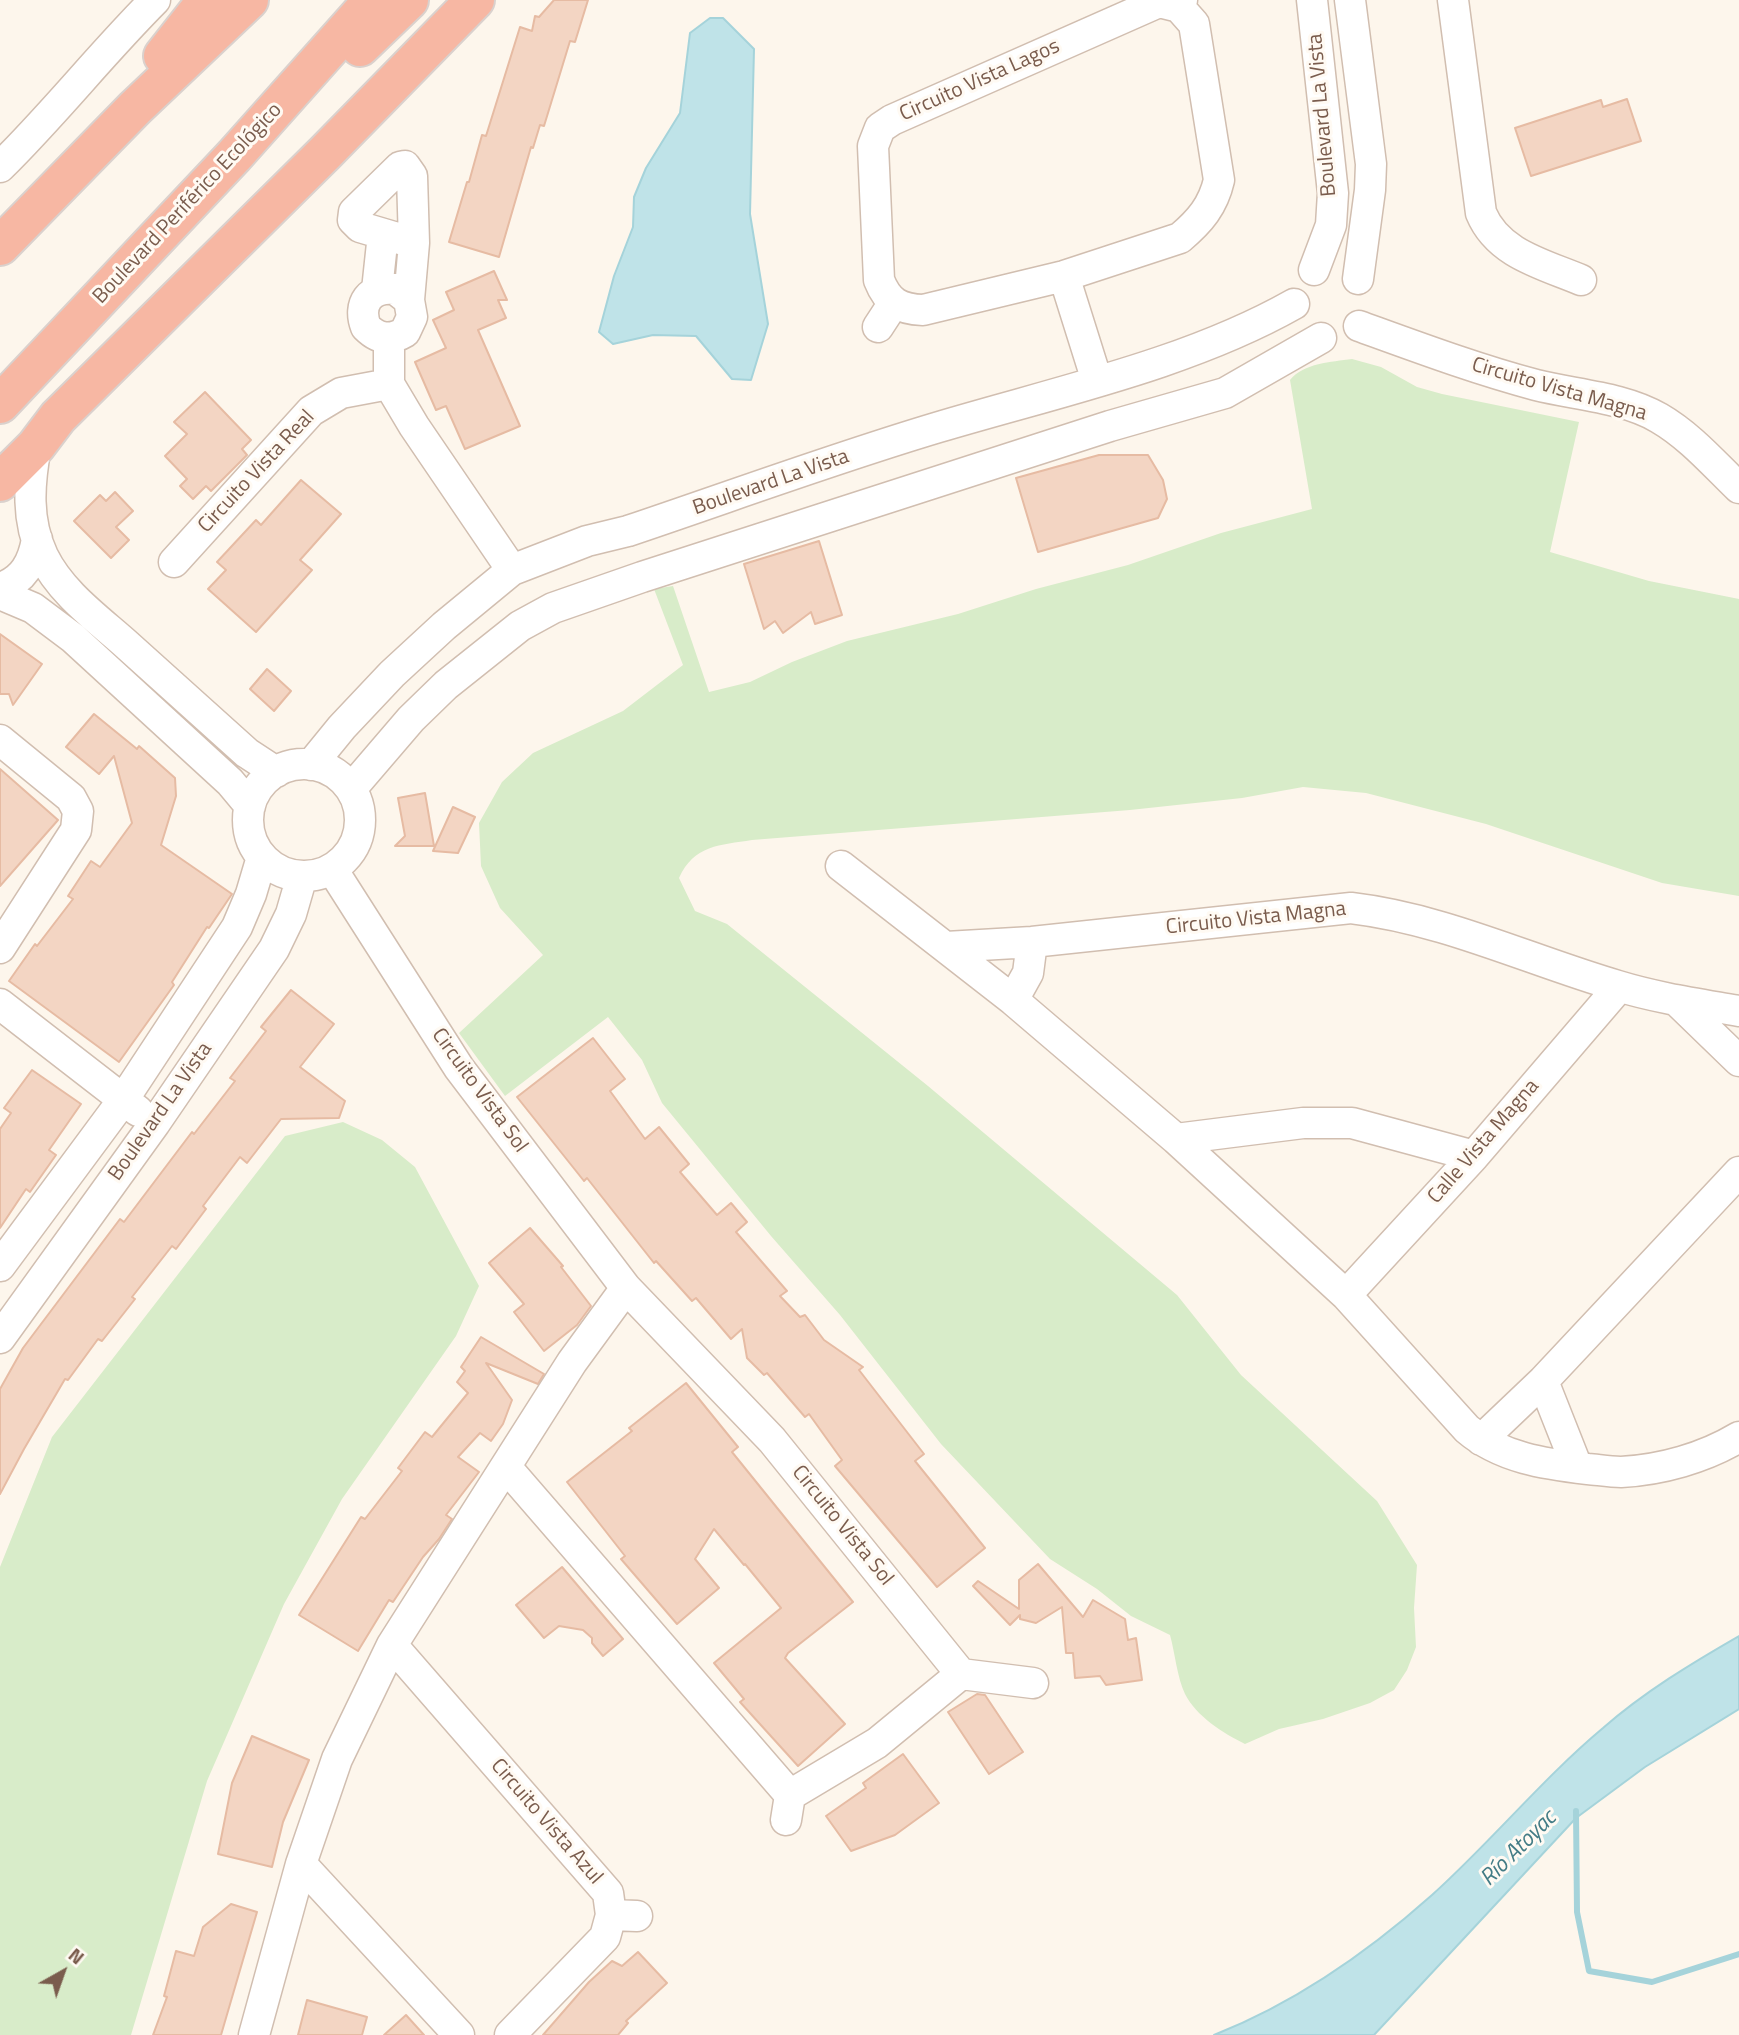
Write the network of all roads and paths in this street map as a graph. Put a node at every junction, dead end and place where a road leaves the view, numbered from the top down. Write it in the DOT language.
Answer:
graph roads {
  1 [pos="155,0"];
  2 [pos="207,0"];
  3 [pos="249,0"];
  4 [pos="373,0"];
  5 [pos="409,0"];
  6 [pos="475,0"];
  7 [pos="1312,0"];
  8 [pos="1350,0"];
  9 [pos="1452,0"];
  10 [pos="1180,4"];
  11 [pos="135,108"];
  12 [pos="234,156"];
  13 [pos="0,167"];
  14 [pos="194,200"];
  15 [pos="383,234"];
  16 [pos="414,243"];
  17 [pos="0,246"];
  18 [pos="1314,270"];
  19 [pos="1064,276"];
  20 [pos="1358,279"];
  21 [pos="1581,280"];
  22 [pos="377,290"];
  23 [pos="409,300"];
  24 [pos="1294,304"];
  25 [pos="1359,326"];
  26 [pos="1321,338"];
  27 [pos="389,339"];
  28 [pos="1097,381"];
  29 [pos="389,384"];
  30 [pos="0,404"];
  31 [pos="47,431"];
  32 [pos="0,482"];
  33 [pos="1739,488"];
  34 [pos="721,500"];
  35 [pos="37,539"];
  36 [pos="737,546"];
  37 [pos="174,562"];
  38 [pos="512,570"];
  39 [pos="0,588"];
  40 [pos="0,594"];
  41 [pos="0,740"];
  42 [pos="311,765"];
  43 [pos="276,772"];
  44 [pos="351,789"];
  45 [pos="250,806"];
  46 [pos="262,857"];
  47 [pos="841,866"];
  48 [pos="332,869"];
  49 [pos="302,876"];
  50 [pos="1032,942"];
  51 [pos="0,947"];
  52 [pos="946,947"];
  53 [pos="1619,987"];
  54 [pos="1013,1000"];
  55 [pos="1676,1000"];
  56 [pos="0,1004"];
  57 [pos="1739,1011"];
  58 [pos="1739,1061"];
  59 [pos="123,1100"];
  60 [pos="155,1123"];
  61 [pos="1177,1139"];
  62 [pos="1474,1156"];
  63 [pos="1739,1172"];
  64 [pos="0,1266"];
  65 [pos="626,1288"];
  66 [pos="1346,1295"];
  67 [pos="0,1338"];
  68 [pos="1543,1381"];
  69 [pos="1739,1437"];
  70 [pos="1481,1440"];
  71 [pos="506,1468"];
  72 [pos="1577,1468"];
  73 [pos="393,1645"];
  74 [pos="961,1674"];
  75 [pos="1033,1683"];
  76 [pos="301,1864"];
  77 [pos="254,2035"];
  78 [pos="459,2035"];
  79 [pos="510,2035"];
  1 -- 13 [label="street"];
  2 -- 11 [label="highway"];
  3 -- 11 [label="highway"];
  4 -- 12 [label="highway, Boulevard Periférico Ecológico"];
  5 -- 12 [label="highway"];
  6 -- 31 [label="highway"];
  7 -- 18 [label="street, Boulevard La Vista"];
  8 -- 20 [label="street, Boulevard La Vista"];
  9 -- 21 [label="street"];
  10 -- 19 [label="street, Circuito Vista Lagos"];
  10 -- 19 [label="street, Circuito Vista Lagos"];
  11 -- 17 [label="highway"];
  12 -- 14 [label="highway, Boulevard Periférico Ecológico"];
  14 -- 30 [label="highway, Boulevard Periférico Ecológico"];
  14 -- 31 [label="highway"];
  15 -- 16 [label="street"];
  15 -- 16 [label="street"];
  15 -- 22 [label="street"];
  16 -- 23 [label="street"];
  18 -- 20 [label="street"];
  18 -- 24 [label="street"];
  19 -- 28 [label="street"];
  20 -- 25 [label="street"];
  22 -- 23 [label="street"];
  22 -- 27 [label="street"];
  23 -- 27 [label="street"];
  24 -- 26 [label="street"];
  24 -- 28 [label="street, Boulevard La Vista"];
  25 -- 26 [label="street"];
  25 -- 33 [label="street, Circuito Vista Magna"];
  26 -- 36 [label="street"];
  27 -- 29 [label="street"];
  28 -- 34 [label="street, Boulevard La Vista"];
  29 -- 37 [label="street, Circuito Vista Real"];
  29 -- 38 [label="street"];
  31 -- 32 [label="highway"];
  31 -- 35 [label="street"];
  34 -- 36 [label="street"];
  34 -- 38 [label="street, Boulevard La Vista"];
  35 -- 39 [label="street"];
  35 -- 43 [label="street"];
  36 -- 44 [label="street"];
  38 -- 42 [label="street, Boulevard La Vista"];
  40 -- 45 [label="street"];
  41 -- 51 [label="street"];
  42 -- 43 [label="street"];
  42 -- 44 [label="street"];
  43 -- 45 [label="street"];
  44 -- 48 [label="street"];
  45 -- 46 [label="street"];
  46 -- 49 [label="street"];
  46 -- 59 [label="street, Boulevard La Vista"];
  47 -- 52 [label="street"];
  48 -- 49 [label="street"];
  48 -- 65 [label="street, Circuito Vista Sol"];
  49 -- 60 [label="street, Boulevard La Vista"];
  50 -- 52 [label="street, Circuito Vista Magna"];
  50 -- 53 [label="street, Circuito Vista Magna"];
  50 -- 54 [label="street"];
  52 -- 54 [label="street"];
  53 -- 55 [label="street, Circuito Vista Magna"];
  53 -- 62 [label="street, Calle Vista Magna"];
  54 -- 61 [label="street"];
  55 -- 57 [label="street, Circuito Vista Magna"];
  55 -- 58 [label="street"];
  56 -- 59 [label="street"];
  59 -- 60 [label="street"];
  59 -- 64 [label="street, Boulevard La Vista"];
  60 -- 67 [label="street, Boulevard La Vista"];
  61 -- 62 [label="street"];
  61 -- 66 [label="street"];
  62 -- 66 [label="street, Calle Vista Magna"];
  63 -- 68 [label="street"];
  65 -- 71 [label="street"];
  65 -- 74 [label="street, Circuito Vista Sol"];
  66 -- 70 [label="street"];
  68 -- 70 [label="street"];
  68 -- 72 [label="street"];
  69 -- 72 [label="street"];
  70 -- 72 [label="street"];
  71 -- 73 [label="street"];
  71 -- 74 [label="street"];
  73 -- 76 [label="street"];
  73 -- 79 [label="street, Circuito Vista Azul"];
  74 -- 75 [label="street"];
  76 -- 77 [label="street"];
  76 -- 78 [label="street"];
}
